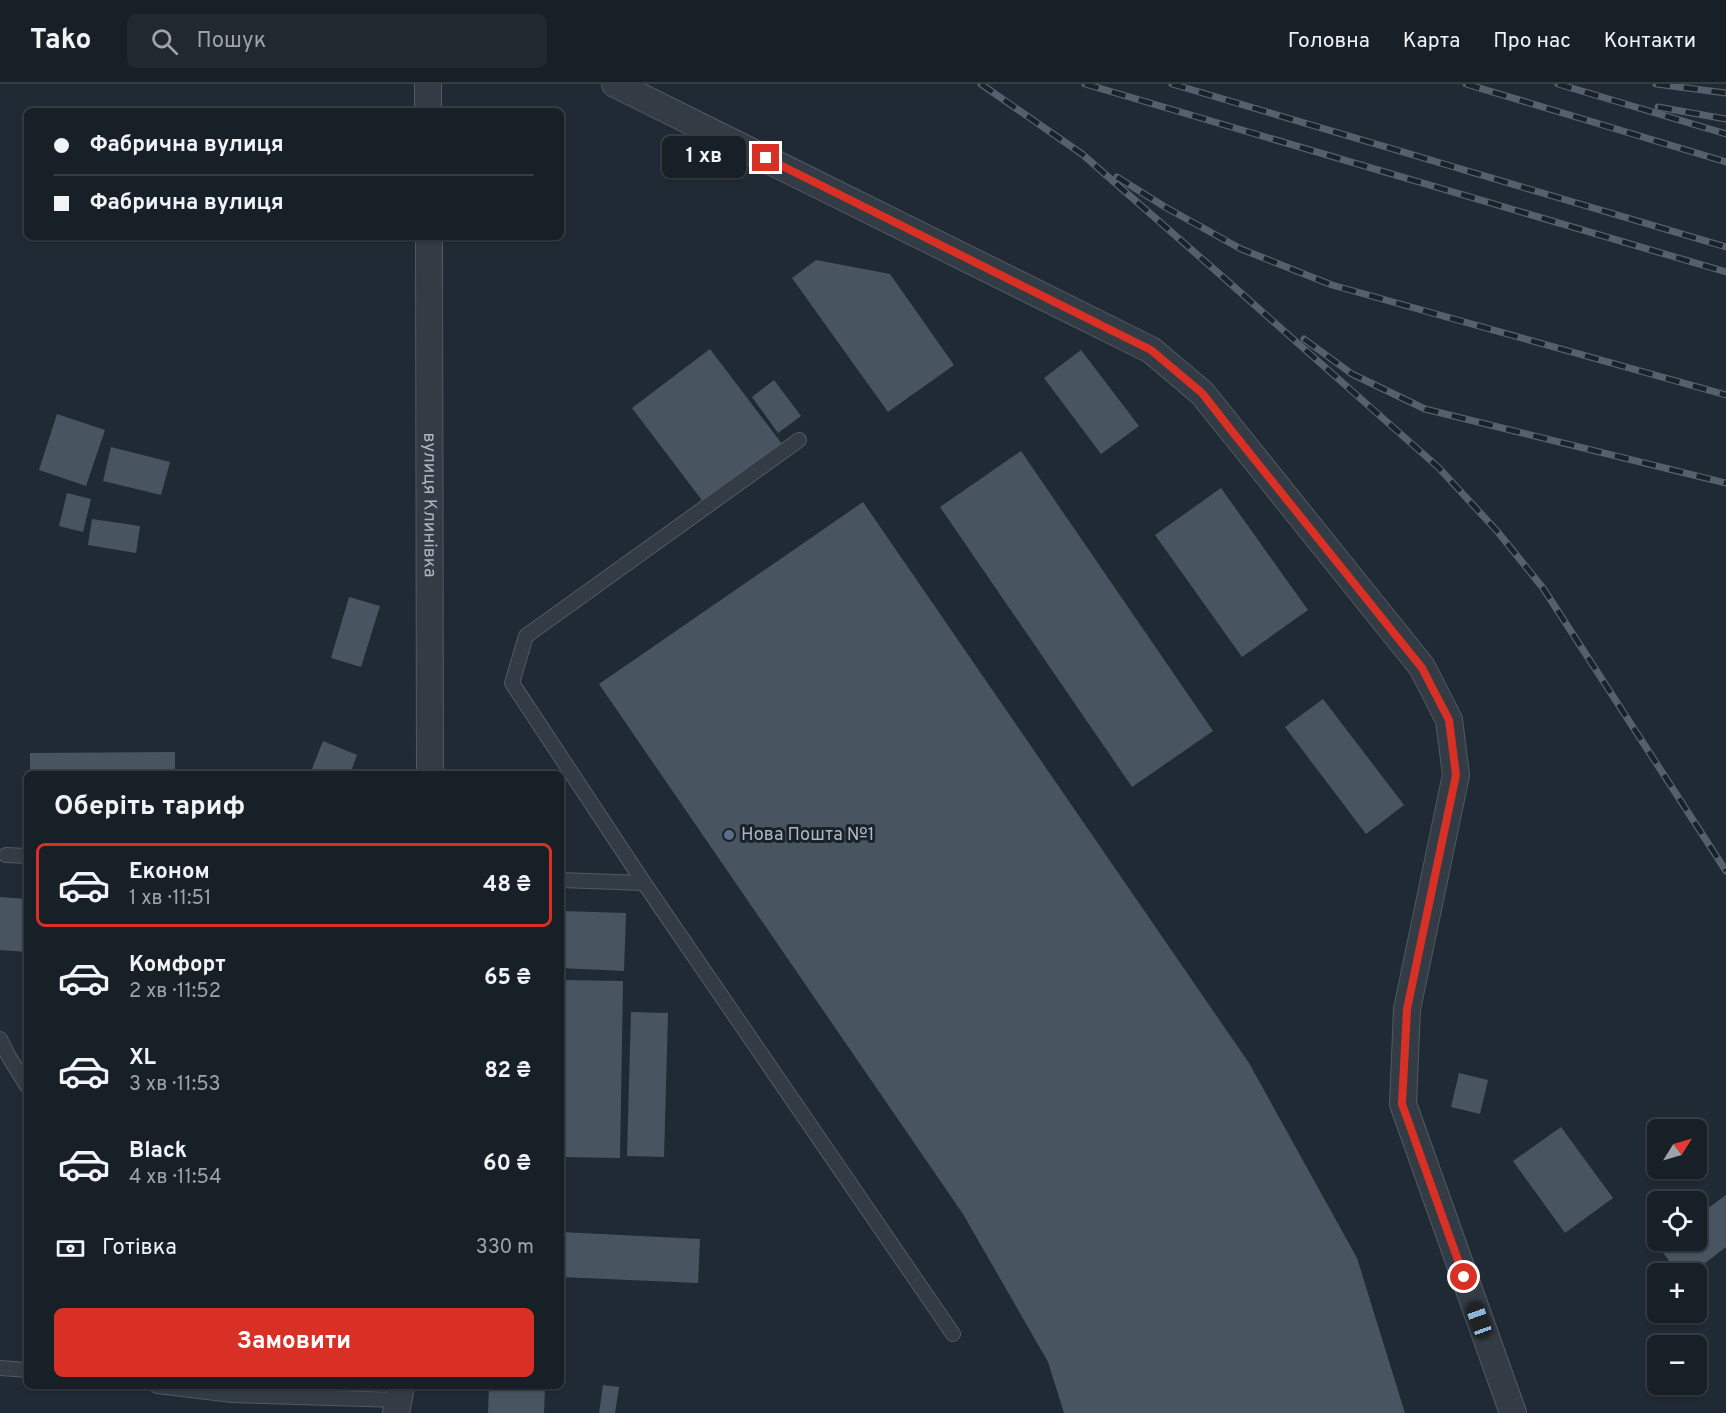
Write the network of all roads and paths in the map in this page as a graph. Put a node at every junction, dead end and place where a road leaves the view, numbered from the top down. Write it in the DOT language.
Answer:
graph roads {
  1 [pos="428,84"];
  2 [pos="615,84"];
  3 [pos="428,108"];
  4 [pos="429,240"];
  5 [pos="799,440"];
  6 [pos="430,771"];
  7 [pos="6,855"];
  8 [pos="24,856"];
  9 [pos="564,880"];
  10 [pos="644,884"];
  11 [pos="0,1039"];
  12 [pos="24,1081"];
  13 [pos="953,1334"];
  14 [pos="0,1368"];
  15 [pos="24,1370"];
  16 [pos="182,1389"];
  17 [pos="399,1400"];
  18 [pos="1513,1413"];
  1 -- 3 [label="street"];
  2 -- 18 [label="street"];
  4 -- 6 [label="street, вулиця Клинівка"];
  5 -- 10 [label="lane"];
  7 -- 8 [label="lane"];
  9 -- 10 [label="lane"];
  10 -- 13 [label="lane"];
  11 -- 12 [label="lane"];
  14 -- 15 [label="lane"];
  16 -- 17 [label="lane"];
}
